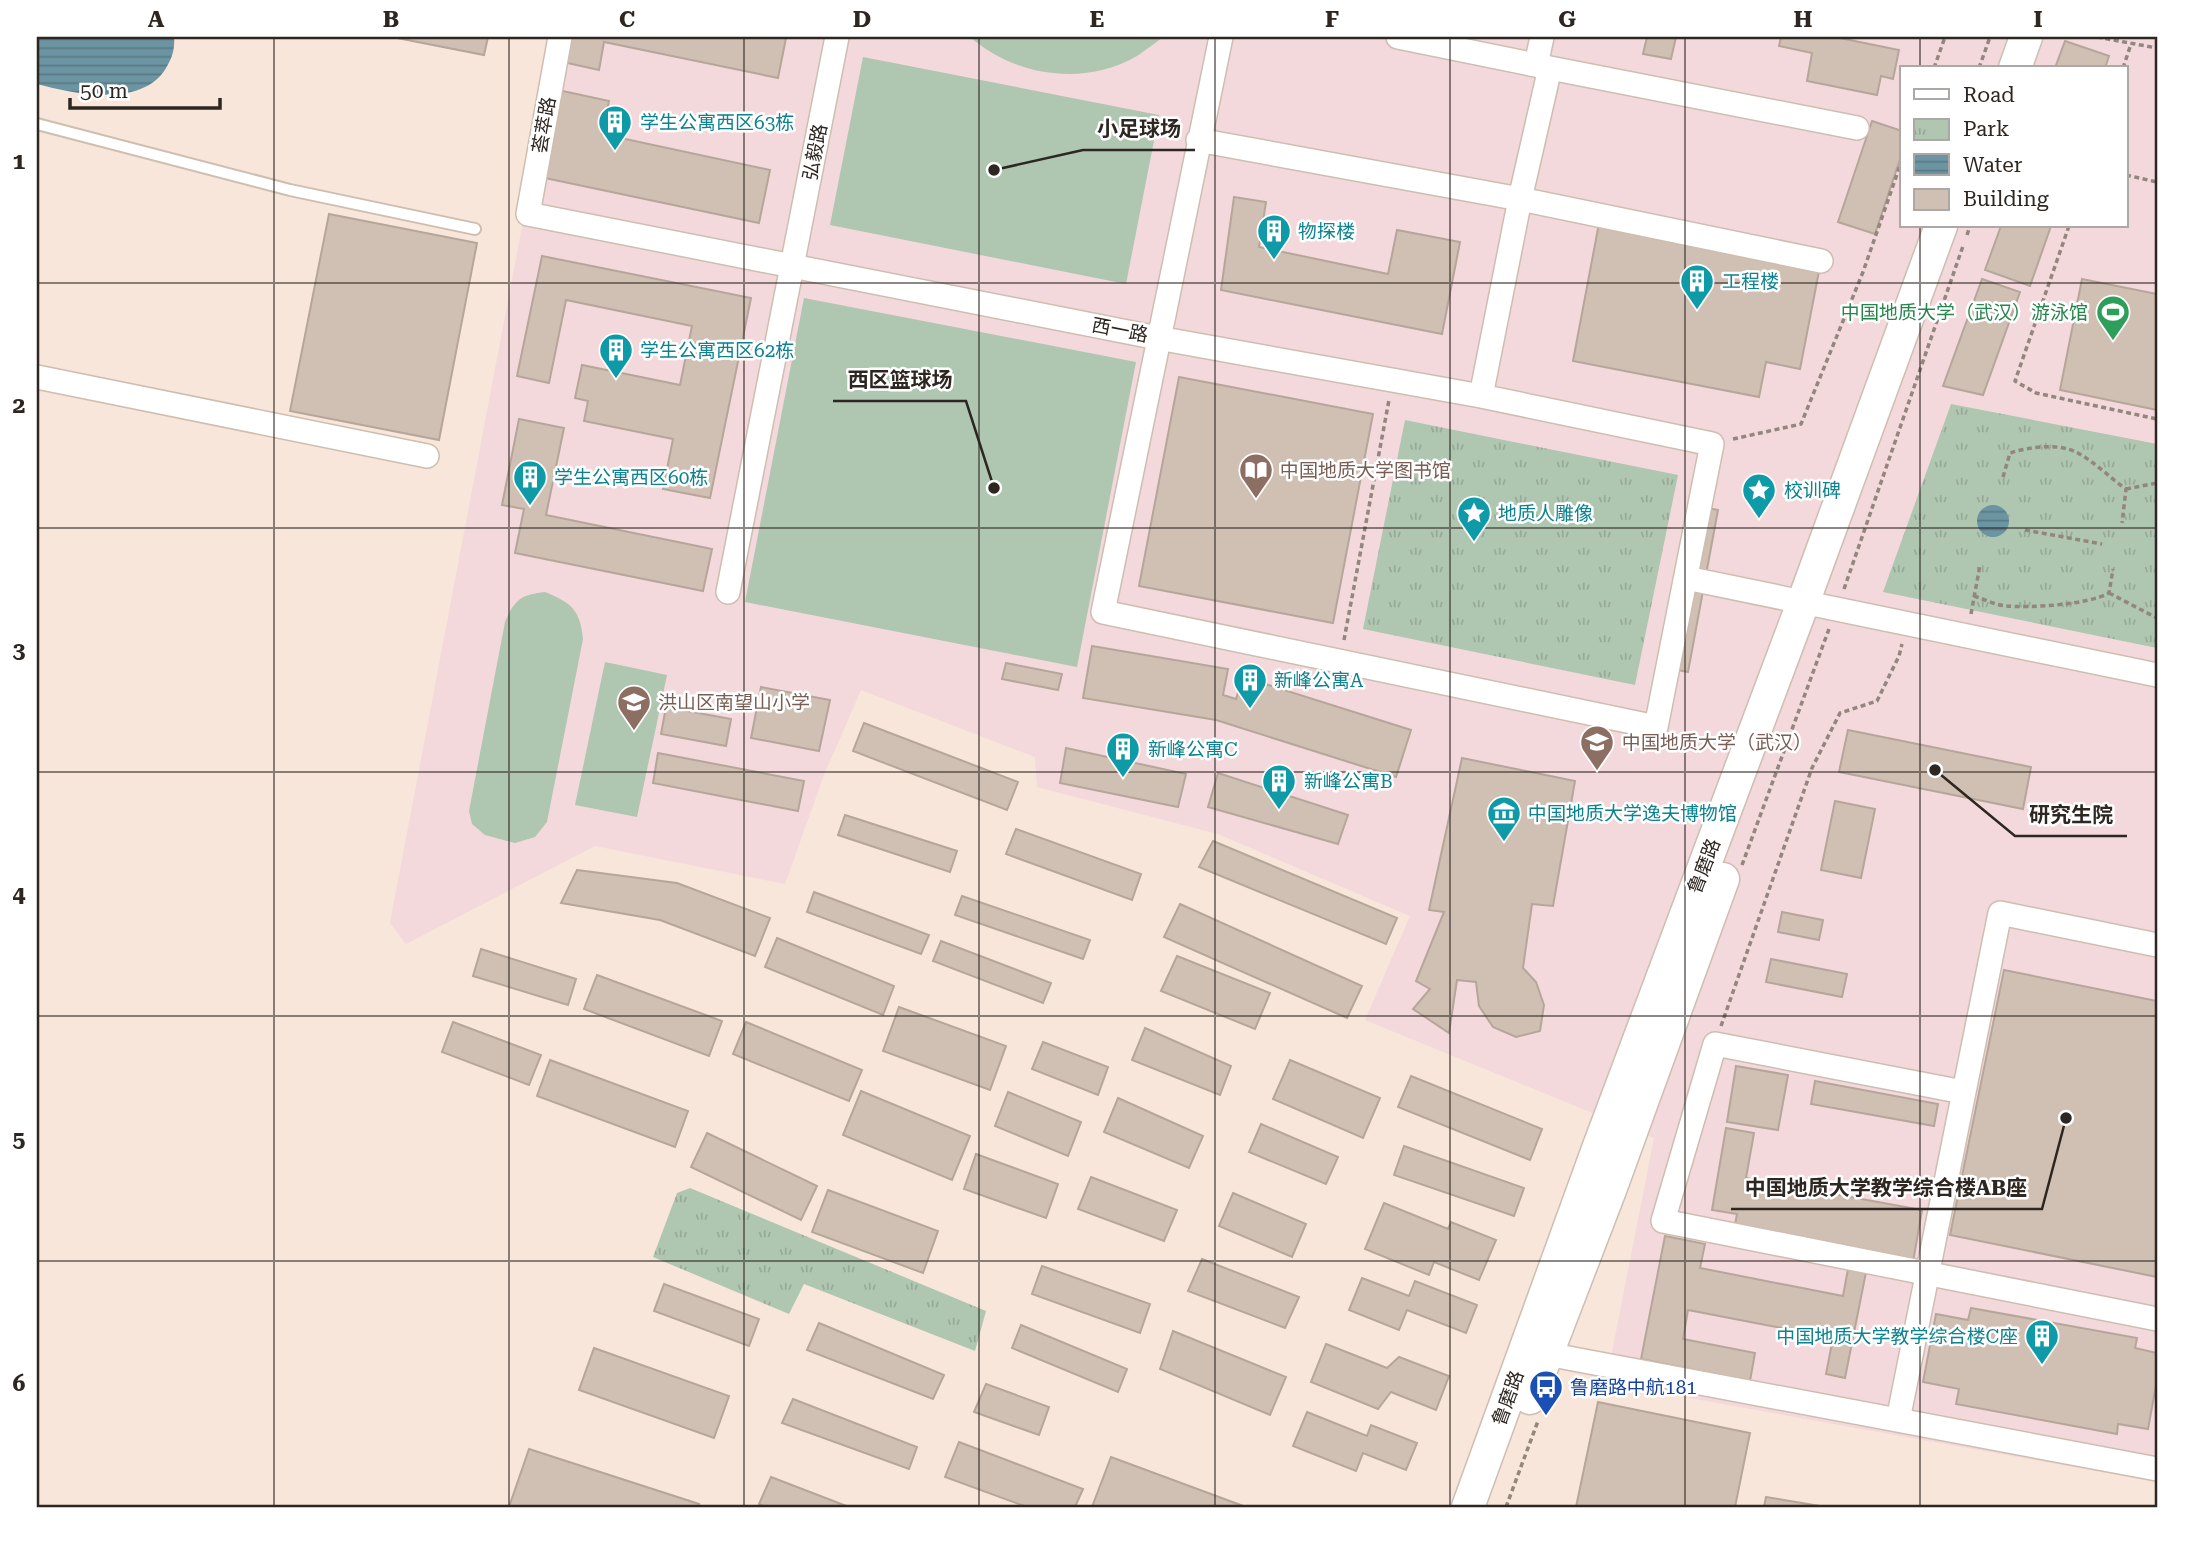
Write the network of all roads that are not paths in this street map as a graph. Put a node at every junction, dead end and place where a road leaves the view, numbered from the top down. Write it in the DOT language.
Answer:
graph roads {
  1 [pos="559,37"];
  2 [pos="837,37"];
  3 [pos="1221,37"];
  4 [pos="1398,37"];
  5 [pos="1542,37"];
  6 [pos="2008,37"];
  7 [pos="2026,37"];
  8 [pos="1998,66"];
  9 [pos="2016,66"];
  10 [pos="1543,67"];
  11 [pos="37,124"];
  12 [pos="1857,128"];
  13 [pos="1198,140"];
  14 [pos="1520,199"];
  15 [pos="528,214"];
  16 [pos="1940,228"];
  17 [pos="1957,228"];
  18 [pos="475,229"];
  19 [pos="1821,261"];
  20 [pos="793,267"];
  21 [pos="1158,338"];
  22 [pos="37,376"];
  23 [pos="1481,396"];
  24 [pos="427,456"];
  25 [pos="1686,579"];
  26 [pos="728,592"];
  27 [pos="1812,605"];
  28 [pos="2157,674"];
  29 [pos="2157,945"];
  30 [pos="1963,1092"];
  31 [pos="1927,1273"];
  32 [pos="2157,1319"];
  33 [pos="1547,1354"];
  34 [pos="1898,1420"];
  35 [pos="2157,1469"];
  36 [pos="1468,1507"];
  37 [pos="1489,1507"];
  1 -- 15 [label="street, 荟萃路"];
  2 -- 20 [label="street, 弘毅路"];
  3 -- 13 [label="street"];
  4 -- 10 [label="street"];
  5 -- 10 [label="street"];
  6 -- 8 [label="main road"];
  7 -- 9 [label="main road"];
  10 -- 12 [label="street"];
  10 -- 14 [label="street"];
  11 -- 18 [label="lane"];
  13 -- 14 [label="street"];
  13 -- 21 [label="street"];
  14 -- 19 [label="street"];
  14 -- 23 [label="street"];
  15 -- 20 [label="street, 西一路"];
  16 -- 27 [label="main road, 鲁磨路"];
  17 -- 27 [label="main road, 鲁磨路"];
  20 -- 21 [label="street, 西一路"];
  20 -- 26 [label="street, 弘毅路"];
  21 -- 23 [label="street, 西一路"];
  21 -- 25 [label="street"];
  22 -- 24 [label="street"];
  23 -- 25 [label="street, 西一路"];
  25 -- 27 [label="street"];
  27 -- 28 [label="street"];
  27 -- 33 [label="main road, 鲁磨路"];
  27 -- 36 [label="main road, 鲁磨路"];
  29 -- 30 [label="street"];
  30 -- 31 [label="street"];
  30 -- 31 [label="street"];
  31 -- 32 [label="street"];
  31 -- 34 [label="street"];
  33 -- 34 [label="street"];
  33 -- 37 [label="main road, 鲁磨路"];
  34 -- 35 [label="street"];
}
